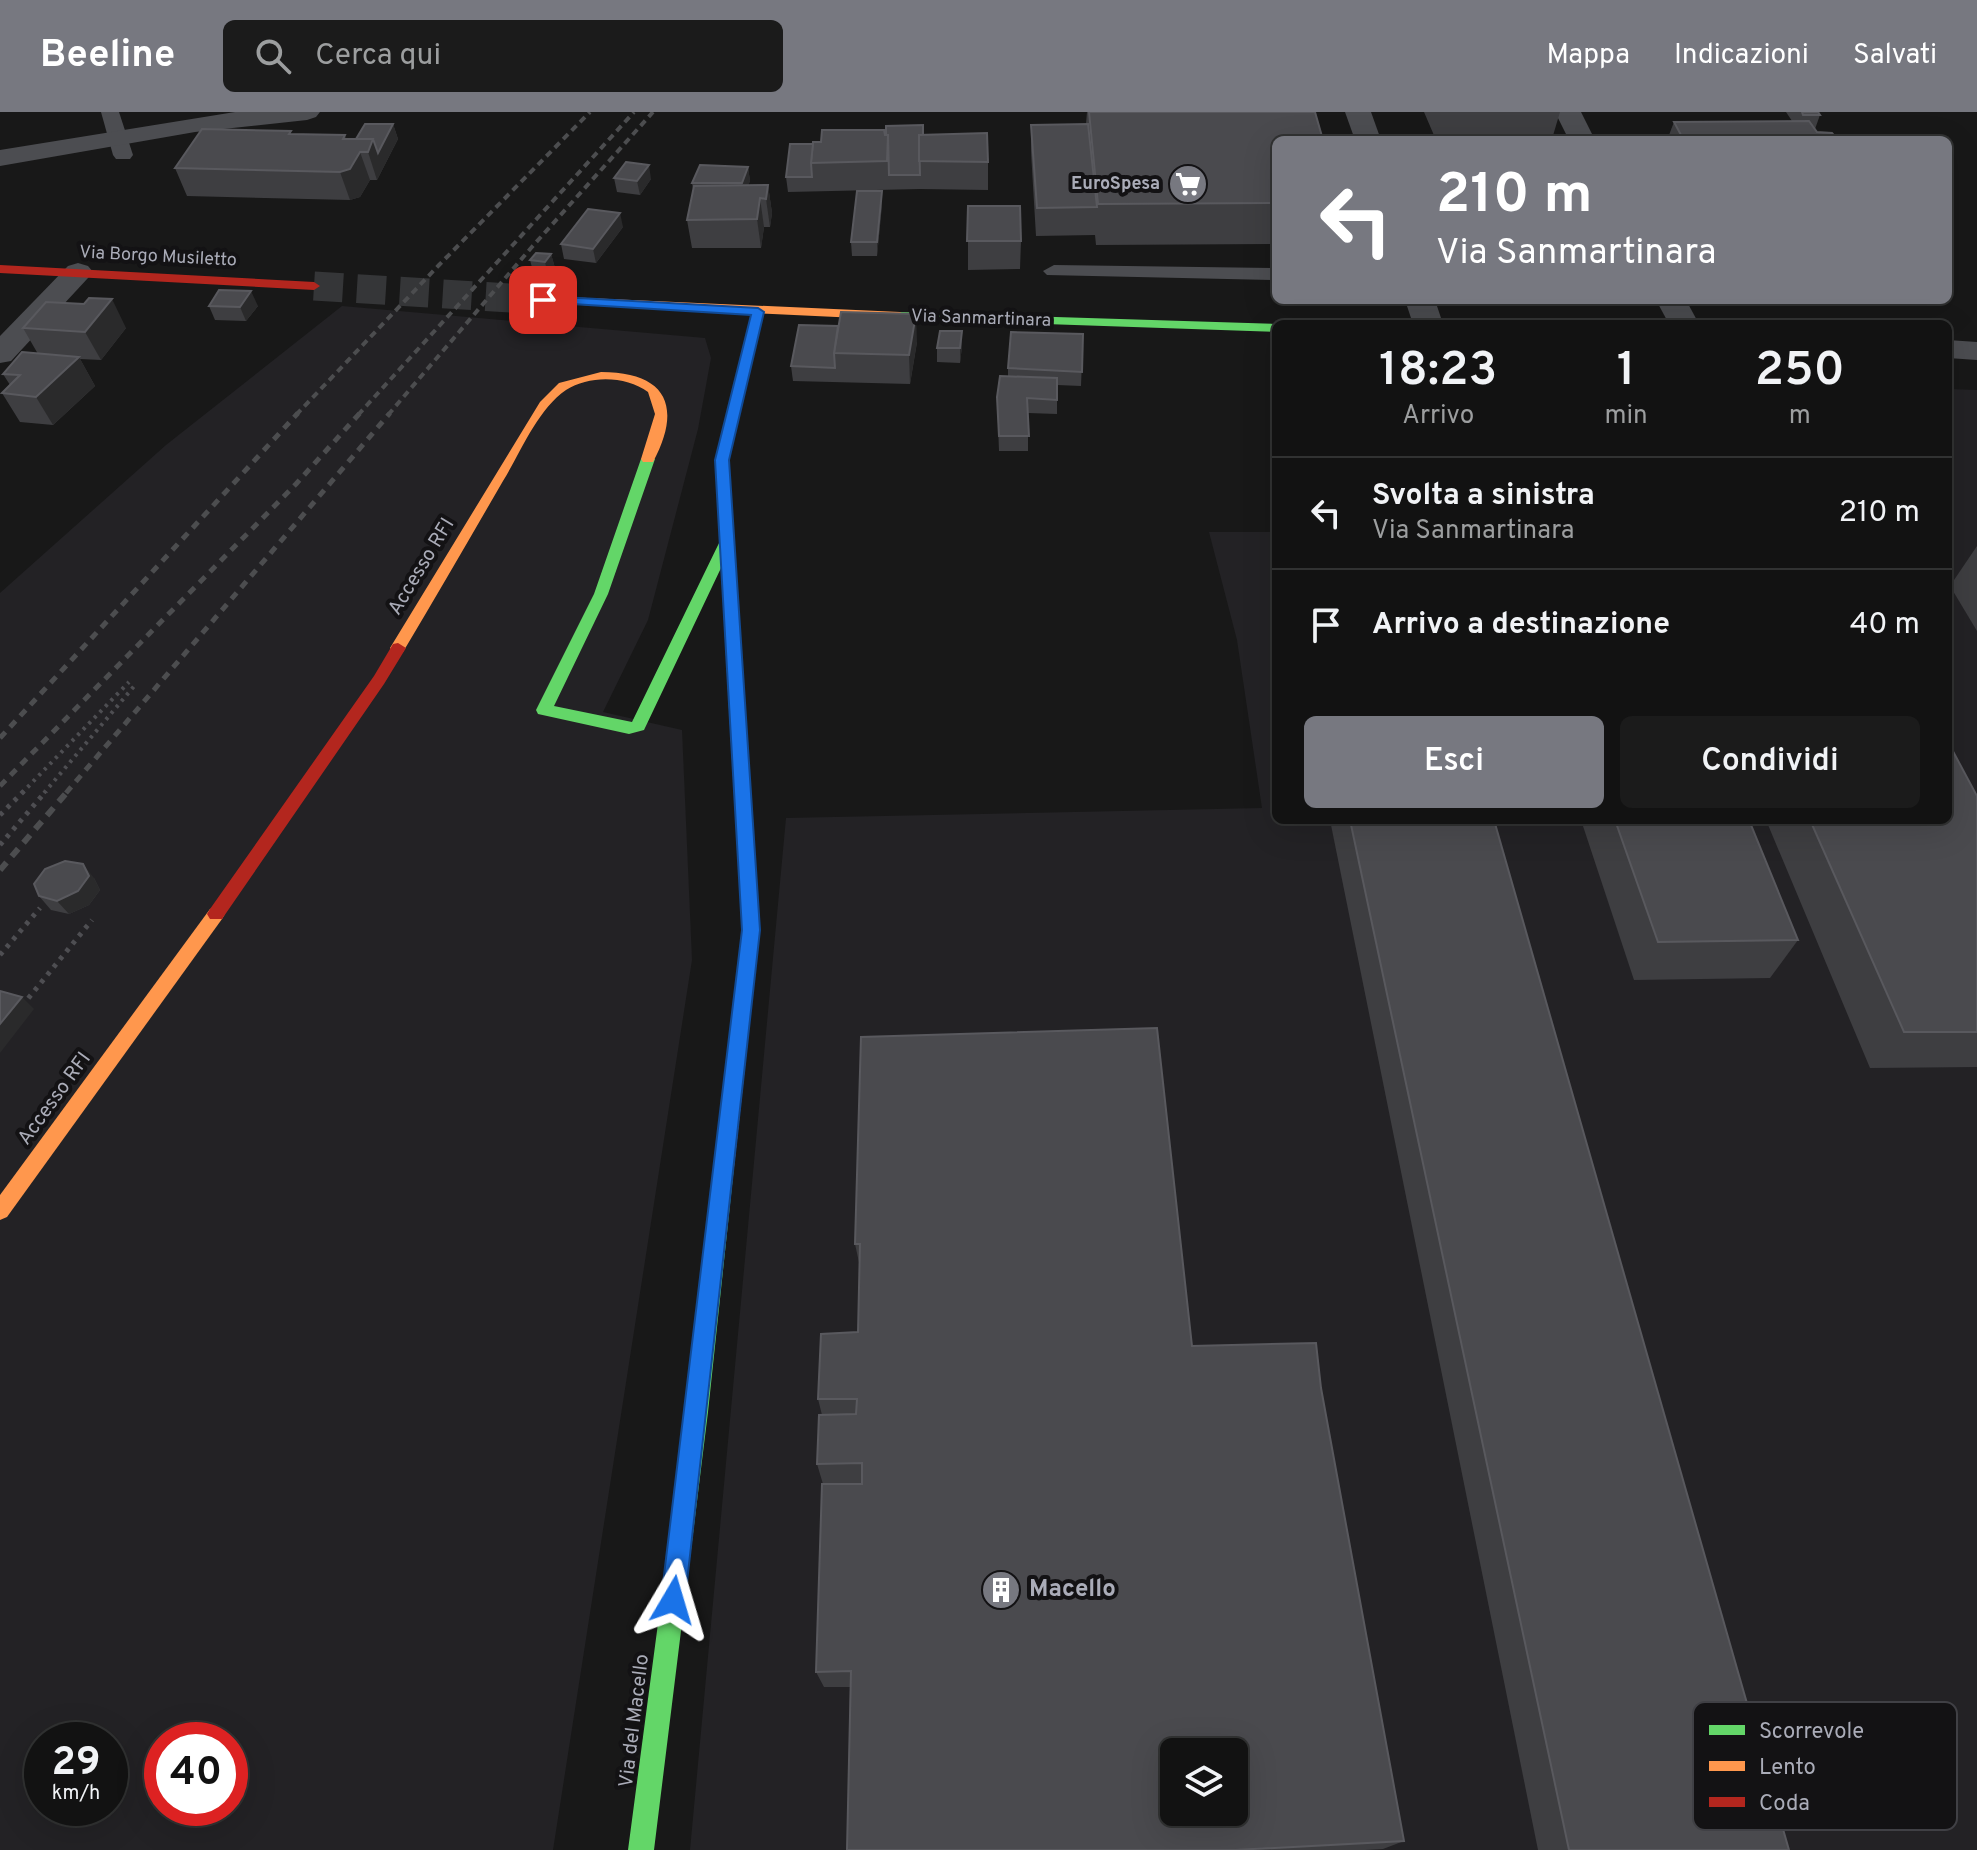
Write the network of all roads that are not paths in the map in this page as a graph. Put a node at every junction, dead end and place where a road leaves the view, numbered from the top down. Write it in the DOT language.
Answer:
graph roads {
  1 [pos="307,112"];
  2 [pos="1358,112"];
  3 [pos="1568,112"];
  4 [pos="117,134"];
  5 [pos="1367,136"];
  6 [pos="1580,136"];
  7 [pos="0,158"];
  8 [pos="0,269"];
  9 [pos="1054,271"];
  10 [pos="78,272"];
  11 [pos="1272,274"];
  12 [pos="314,286"];
  13 [pos="543,300"];
  14 [pos="758,312"];
  15 [pos="1272,328"];
  16 [pos="1952,349"];
  17 [pos="1977,351"];
  18 [pos="0,354"];
  19 [pos="727,541"];
  20 [pos="0,1211"];
  21 [pos="641,1850"];
  1 -- 4 [label="street"];
  2 -- 5 [label="street"];
  3 -- 6 [label="street"];
  4 -- 7 [label="street"];
  8 -- 10 [label="street, Via Borgo Musiletto"];
  9 -- 11 [label="lane"];
  10 -- 12 [label="street, Via Borgo Musiletto"];
  10 -- 18 [label="street"];
  13 -- 14 [label="street, Via Sanmartinara"];
  14 -- 15 [label="street, Via Sanmartinara"];
  14 -- 19 [label="street, Via del Macello"];
  16 -- 17 [label="street"];
  19 -- 20 [label="street, Accesso RFI"];
  19 -- 21 [label="street, Via del Macello"];
}
